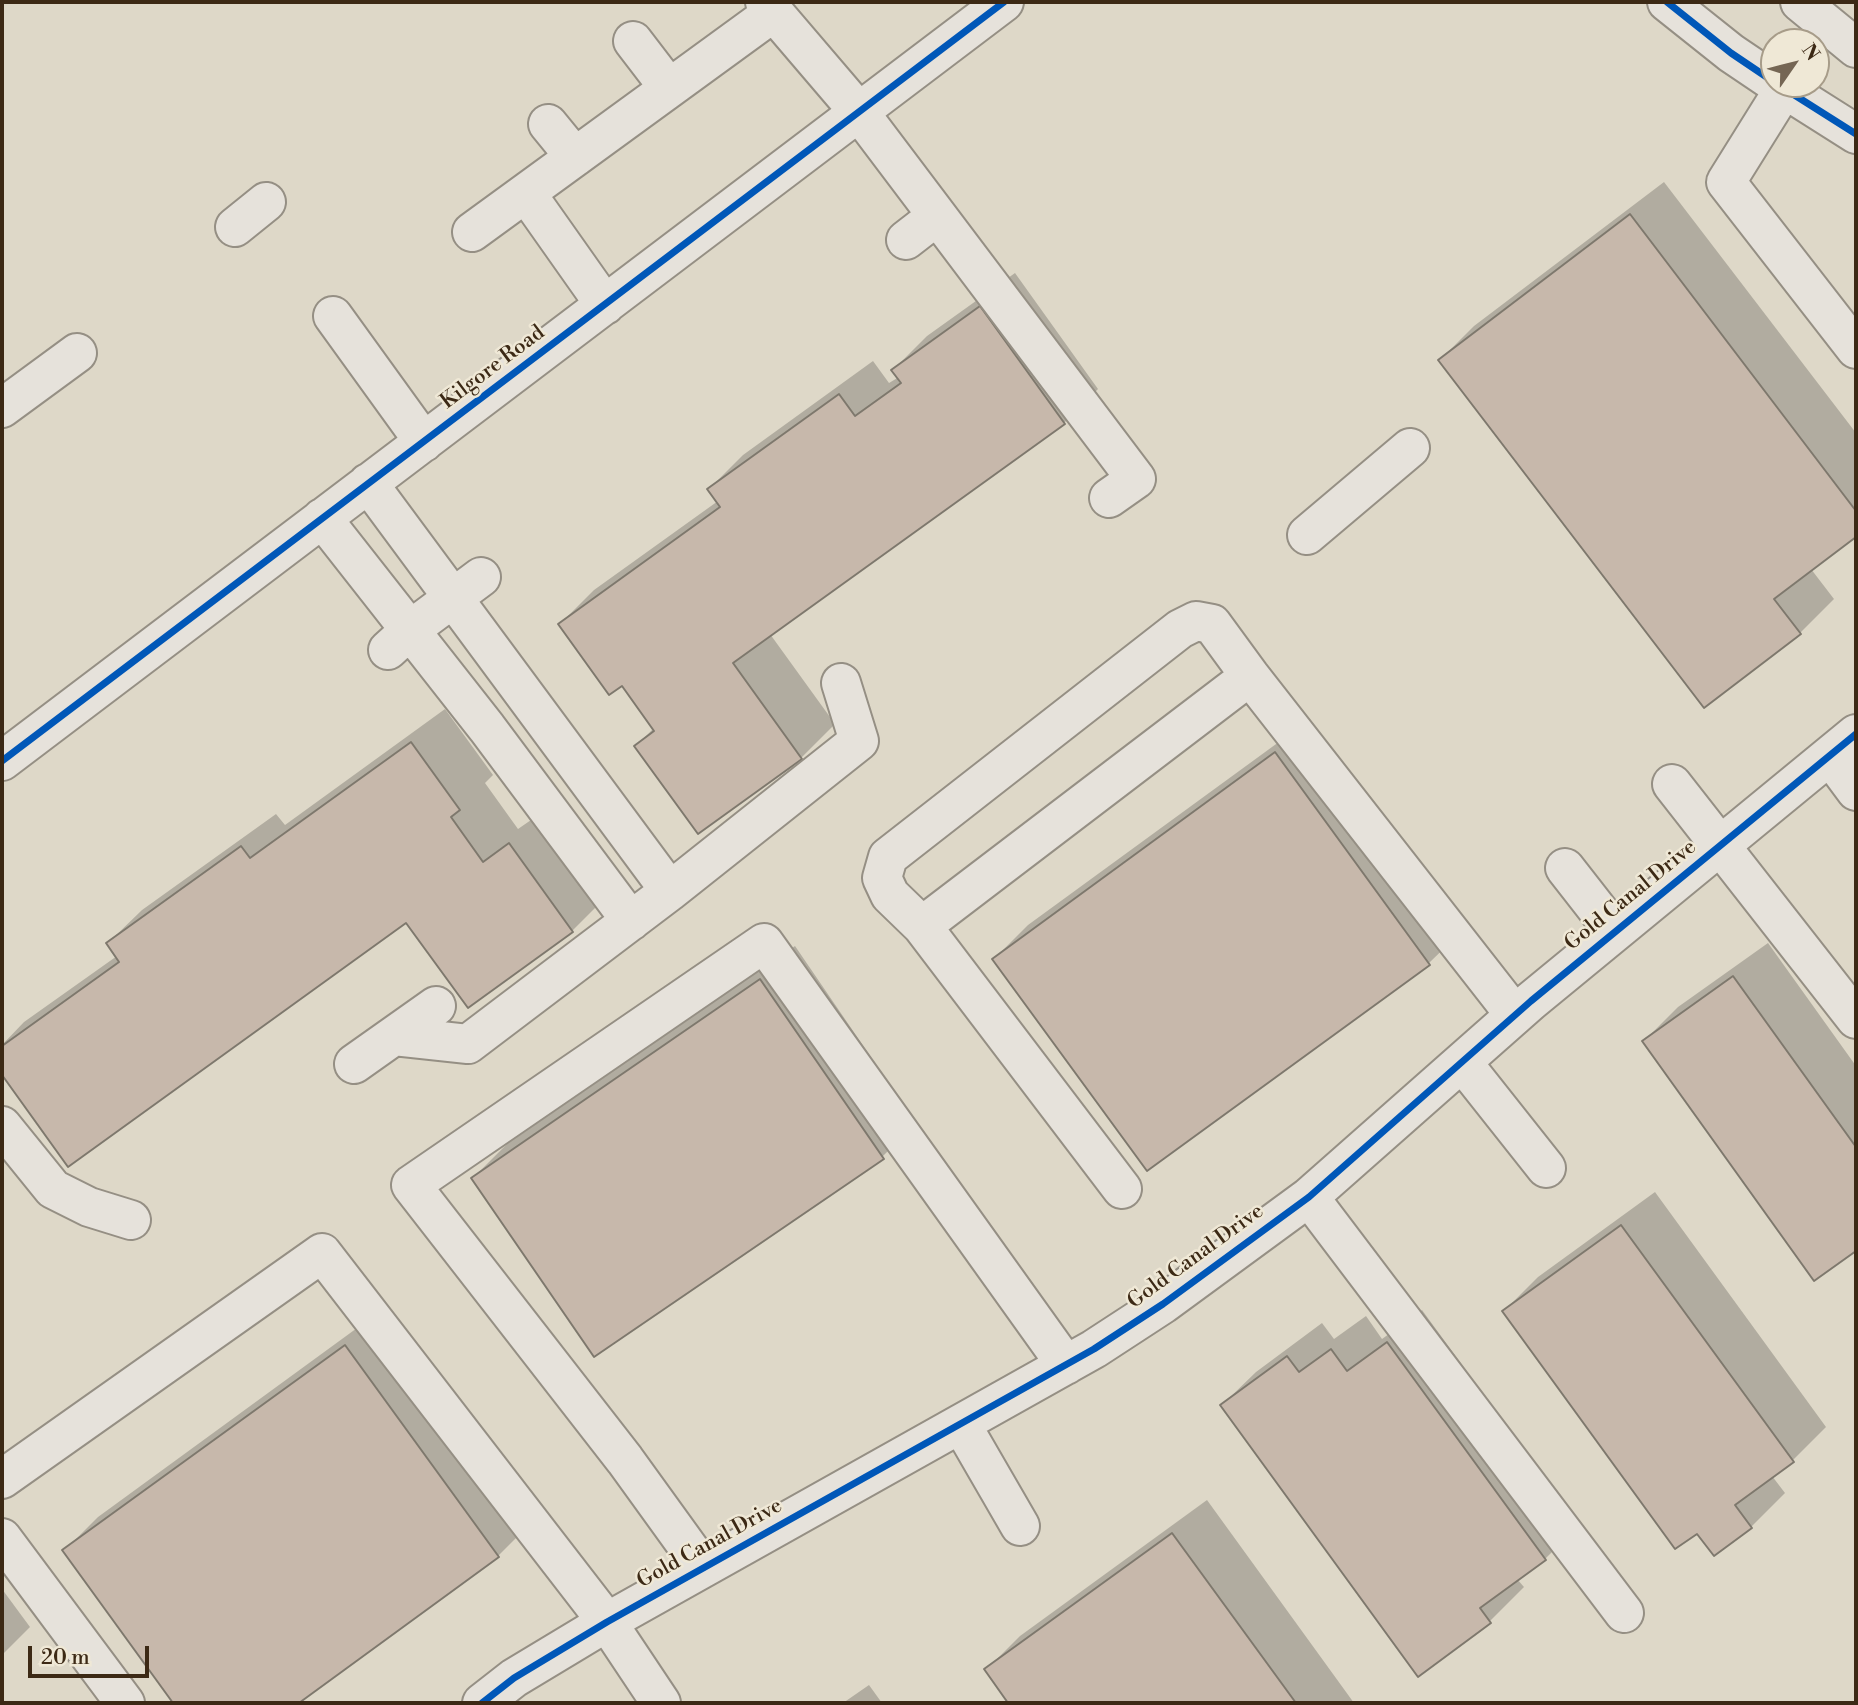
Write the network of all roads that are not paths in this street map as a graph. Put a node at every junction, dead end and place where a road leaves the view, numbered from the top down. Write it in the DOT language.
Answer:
graph roads {
  1 [pos="1004,2"];
  2 [pos="1667,2"];
  3 [pos="1800,2"];
  4 [pos="769,7"];
  5 [pos="633,41"];
  6 [pos="1856,48"];
  7 [pos="1760,73"];
  8 [pos="670,88"];
  9 [pos="1771,98"];
  10 [pos="1799,98"];
  11 [pos="859,112"];
  12 [pos="548,124"];
  13 [pos="1856,134"];
  14 [pos="575,157"];
  15 [pos="526,193"];
  16 [pos="266,202"];
  17 [pos="937,216"];
  18 [pos="235,227"];
  19 [pos="472,232"];
  20 [pos="906,240"];
  21 [pos="605,305"];
  22 [pos="333,316"];
  23 [pos="1856,349"];
  24 [pos="77,353"];
  25 [pos="2,408"];
  26 [pos="424,442"];
  27 [pos="1410,448"];
  28 [pos="368,483"];
  29 [pos="1109,498"];
  30 [pos="322,518"];
  31 [pos="1307,536"];
  32 [pos="467,588"];
  33 [pos="399,640"];
  34 [pos="1250,676"];
  35 [pos="841,683"];
  36 [pos="526,698"];
  37 [pos="487,728"];
  38 [pos="1843,745"];
  39 [pos="2,761"];
  40 [pos="1672,785"];
  41 [pos="1856,791"];
  42 [pos="616,820"];
  43 [pos="1720,846"];
  44 [pos="578,849"];
  45 [pos="1565,868"];
  46 [pos="670,891"];
  47 [pos="631,921"];
  48 [pos="922,926"];
  49 [pos="1615,932"];
  50 [pos="436,1006"];
  51 [pos="1516,1015"];
  52 [pos="1856,1019"];
  53 [pos="394,1036"];
  54 [pos="1462,1062"];
  55 [pos="354,1064"];
  56 [pos="2,1126"];
  57 [pos="1546,1168"];
  58 [pos="1122,1189"];
  59 [pos="1309,1197"];
  60 [pos="131,1220"];
  61 [pos="1066,1365"];
  62 [pos="961,1424"];
  63 [pos="2,1479"];
  64 [pos="1020,1526"];
  65 [pos="2,1538"];
  66 [pos="703,1568"];
  67 [pos="1624,1613"];
  68 [pos="607,1622"];
  69 [pos="125,1703"];
  70 [pos="481,1703"];
  71 [pos="660,1703"];
  1 -- 11 [label="street, Kilgore Road"];
  2 -- 7 [label="street"];
  3 -- 6 [label="street"];
  4 -- 8 [label="street"];
  4 -- 11 [label="street"];
  5 -- 8 [label="street"];
  8 -- 14 [label="street"];
  9 -- 23 [label="street"];
  10 -- 13 [label="street"];
  11 -- 17 [label="street"];
  11 -- 21 [label="street, Kilgore Road"];
  12 -- 14 [label="street"];
  14 -- 15 [label="street"];
  15 -- 19 [label="street"];
  15 -- 21 [label="street"];
  16 -- 18 [label="street"];
  17 -- 20 [label="street"];
  17 -- 29 [label="street"];
  21 -- 26 [label="street, Kilgore Road"];
  22 -- 26 [label="street"];
  24 -- 25 [label="street"];
  26 -- 28 [label="street, Kilgore Road"];
  27 -- 31 [label="street"];
  28 -- 30 [label="street, Kilgore Road"];
  28 -- 32 [label="street"];
  30 -- 33 [label="street"];
  30 -- 39 [label="street, Kilgore Road"];
  32 -- 33 [label="street"];
  32 -- 36 [label="street"];
  33 -- 37 [label="street"];
  34 -- 48 [label="street"];
  34 -- 48 [label="street"];
  34 -- 51 [label="street"];
  35 -- 46 [label="street"];
  36 -- 37 [label="street"];
  36 -- 42 [label="street"];
  37 -- 44 [label="street"];
  38 -- 41 [label="street"];
  38 -- 43 [label="street, Gold Canal Drive"];
  40 -- 43 [label="street"];
  42 -- 44 [label="street"];
  42 -- 46 [label="street"];
  43 -- 49 [label="street, Gold Canal Drive"];
  43 -- 52 [label="street"];
  44 -- 47 [label="street"];
  45 -- 49 [label="street"];
  46 -- 47 [label="street"];
  47 -- 53 [label="street"];
  48 -- 58 [label="street"];
  49 -- 51 [label="street, Gold Canal Drive"];
  50 -- 53 [label="street"];
  51 -- 54 [label="street, Gold Canal Drive"];
  53 -- 55 [label="street"];
  54 -- 57 [label="street"];
  54 -- 59 [label="street, Gold Canal Drive"];
  56 -- 60 [label="street"];
  59 -- 61 [label="street, Gold Canal Drive"];
  59 -- 67 [label="street"];
  61 -- 62 [label="street, Gold Canal Drive"];
  61 -- 66 [label="street"];
  62 -- 64 [label="street"];
  62 -- 66 [label="street, Gold Canal Drive"];
  63 -- 68 [label="street"];
  65 -- 69 [label="street"];
  66 -- 68 [label="street, Gold Canal Drive"];
  68 -- 70 [label="street, Gold Canal Drive"];
  68 -- 71 [label="street"];
}
